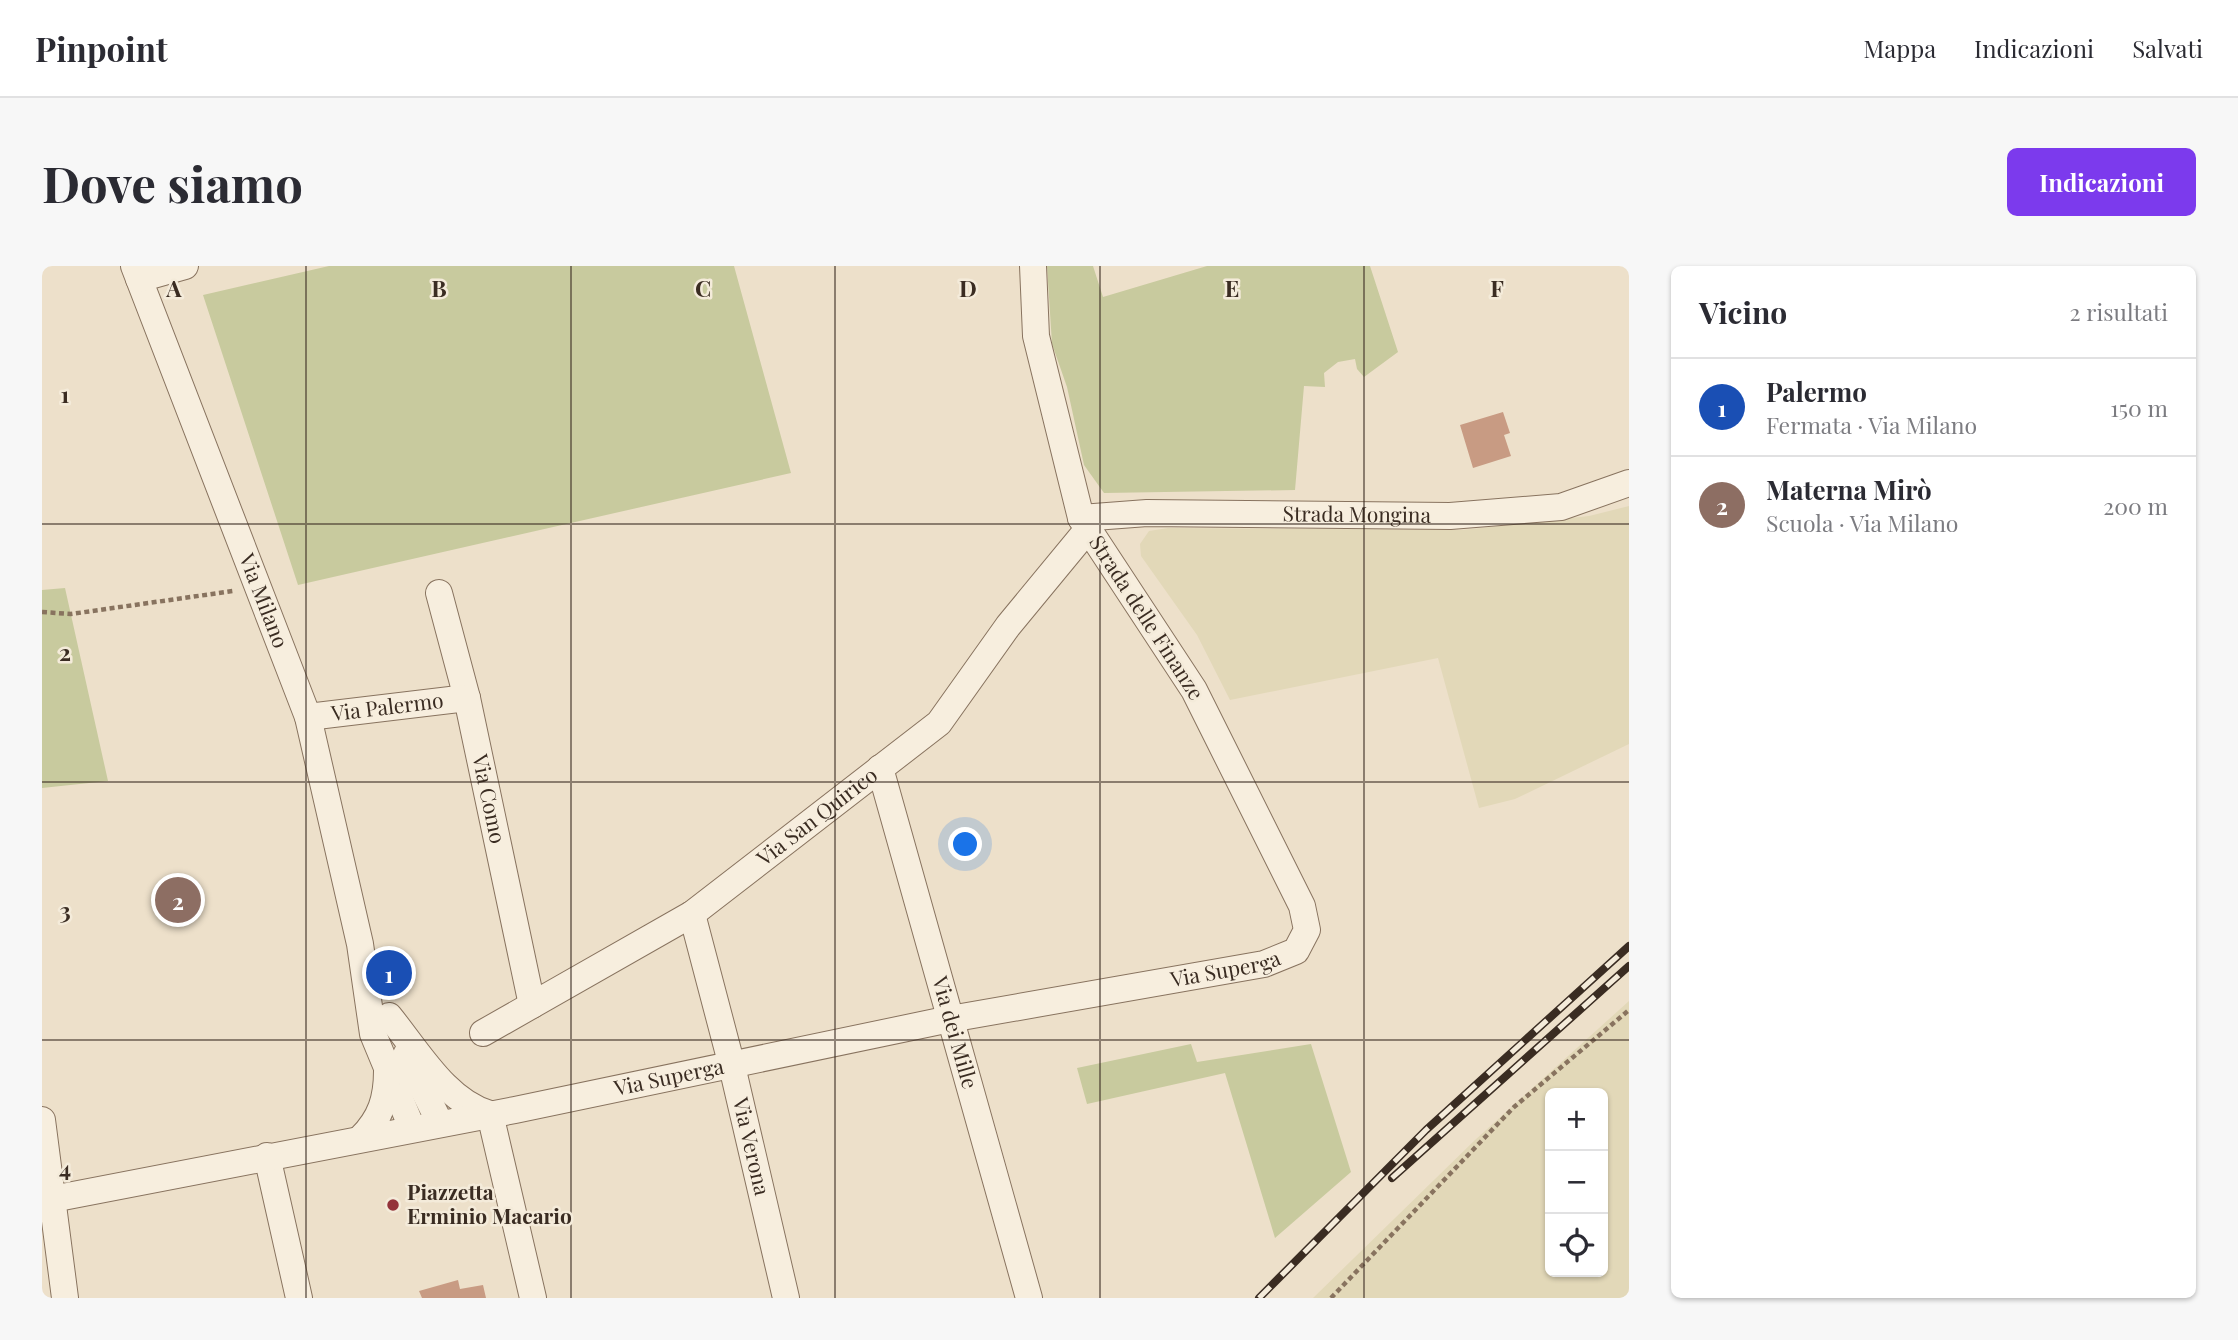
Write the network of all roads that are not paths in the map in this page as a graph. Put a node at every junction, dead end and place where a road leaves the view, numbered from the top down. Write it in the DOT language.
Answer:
graph roads {
  1 [pos="185,266"];
  2 [pos="1033,266"];
  3 [pos="136,273"];
  4 [pos="1629,483"];
  5 [pos="1085,524"];
  6 [pos="439,593"];
  7 [pos="467,698"];
  8 [pos="309,717"];
  9 [pos="880,768"];
  10 [pos="692,914"];
  11 [pos="360,944"];
  12 [pos="1296,951"];
  13 [pos="532,1005"];
  14 [pos="389,1016"];
  15 [pos="950,1019"];
  16 [pos="483,1033"];
  17 [pos="732,1066"];
  18 [pos="387,1068"];
  19 [pos="490,1115"];
  20 [pos="42,1120"];
  21 [pos="440,1123"];
  22 [pos="412,1128"];
  23 [pos="361,1138"];
  24 [pos="267,1156"];
  25 [pos="47,1200"];
  26 [pos="296,1296"];
  27 [pos="65,1298"];
  28 [pos="533,1298"];
  29 [pos="786,1298"];
  30 [pos="1029,1298"];
  1 -- 3 [label="street"];
  2 -- 5 [label="street, Strada delle Finanze"];
  3 -- 8 [label="street, Via Milano"];
  4 -- 5 [label="street, Strada Mongina"];
  5 -- 9 [label="street, Via San Quirico"];
  5 -- 12 [label="street, Strada delle Finanze"];
  6 -- 7 [label="street, Via Como"];
  7 -- 8 [label="street, Via Palermo"];
  7 -- 13 [label="street, Via Como"];
  8 -- 11 [label="street, Via Milano"];
  9 -- 10 [label="street, Via San Quirico"];
  9 -- 15 [label="street, Via dei Mille"];
  10 -- 13 [label="street, Via San Quirico"];
  10 -- 17 [label="street, Via Verona"];
  11 -- 14 [label="street, Via Milano"];
  11 -- 18 [label="street, Via Milano"];
  12 -- 15 [label="street, Via Superga"];
  13 -- 16 [label="street, Via San Quirico"];
  14 -- 19 [label="street"];
  14 -- 21 [label="street, Via Milano"];
  15 -- 17 [label="street, Via Superga"];
  15 -- 30 [label="street, Via dei Mille"];
  17 -- 19 [label="street, Via Superga"];
  17 -- 29 [label="street, Via Verona"];
  18 -- 22 [label="street, Via Milano"];
  18 -- 23 [label="street"];
  19 -- 21 [label="street, Via Superga"];
  19 -- 28 [label="street"];
  20 -- 25 [label="street"];
  21 -- 22 [label="street, Via Superga"];
  22 -- 23 [label="street, Via Superga"];
  23 -- 24 [label="street, Via Superga"];
  24 -- 25 [label="street, Via Superga"];
  24 -- 26 [label="street"];
  25 -- 27 [label="street"];
}
